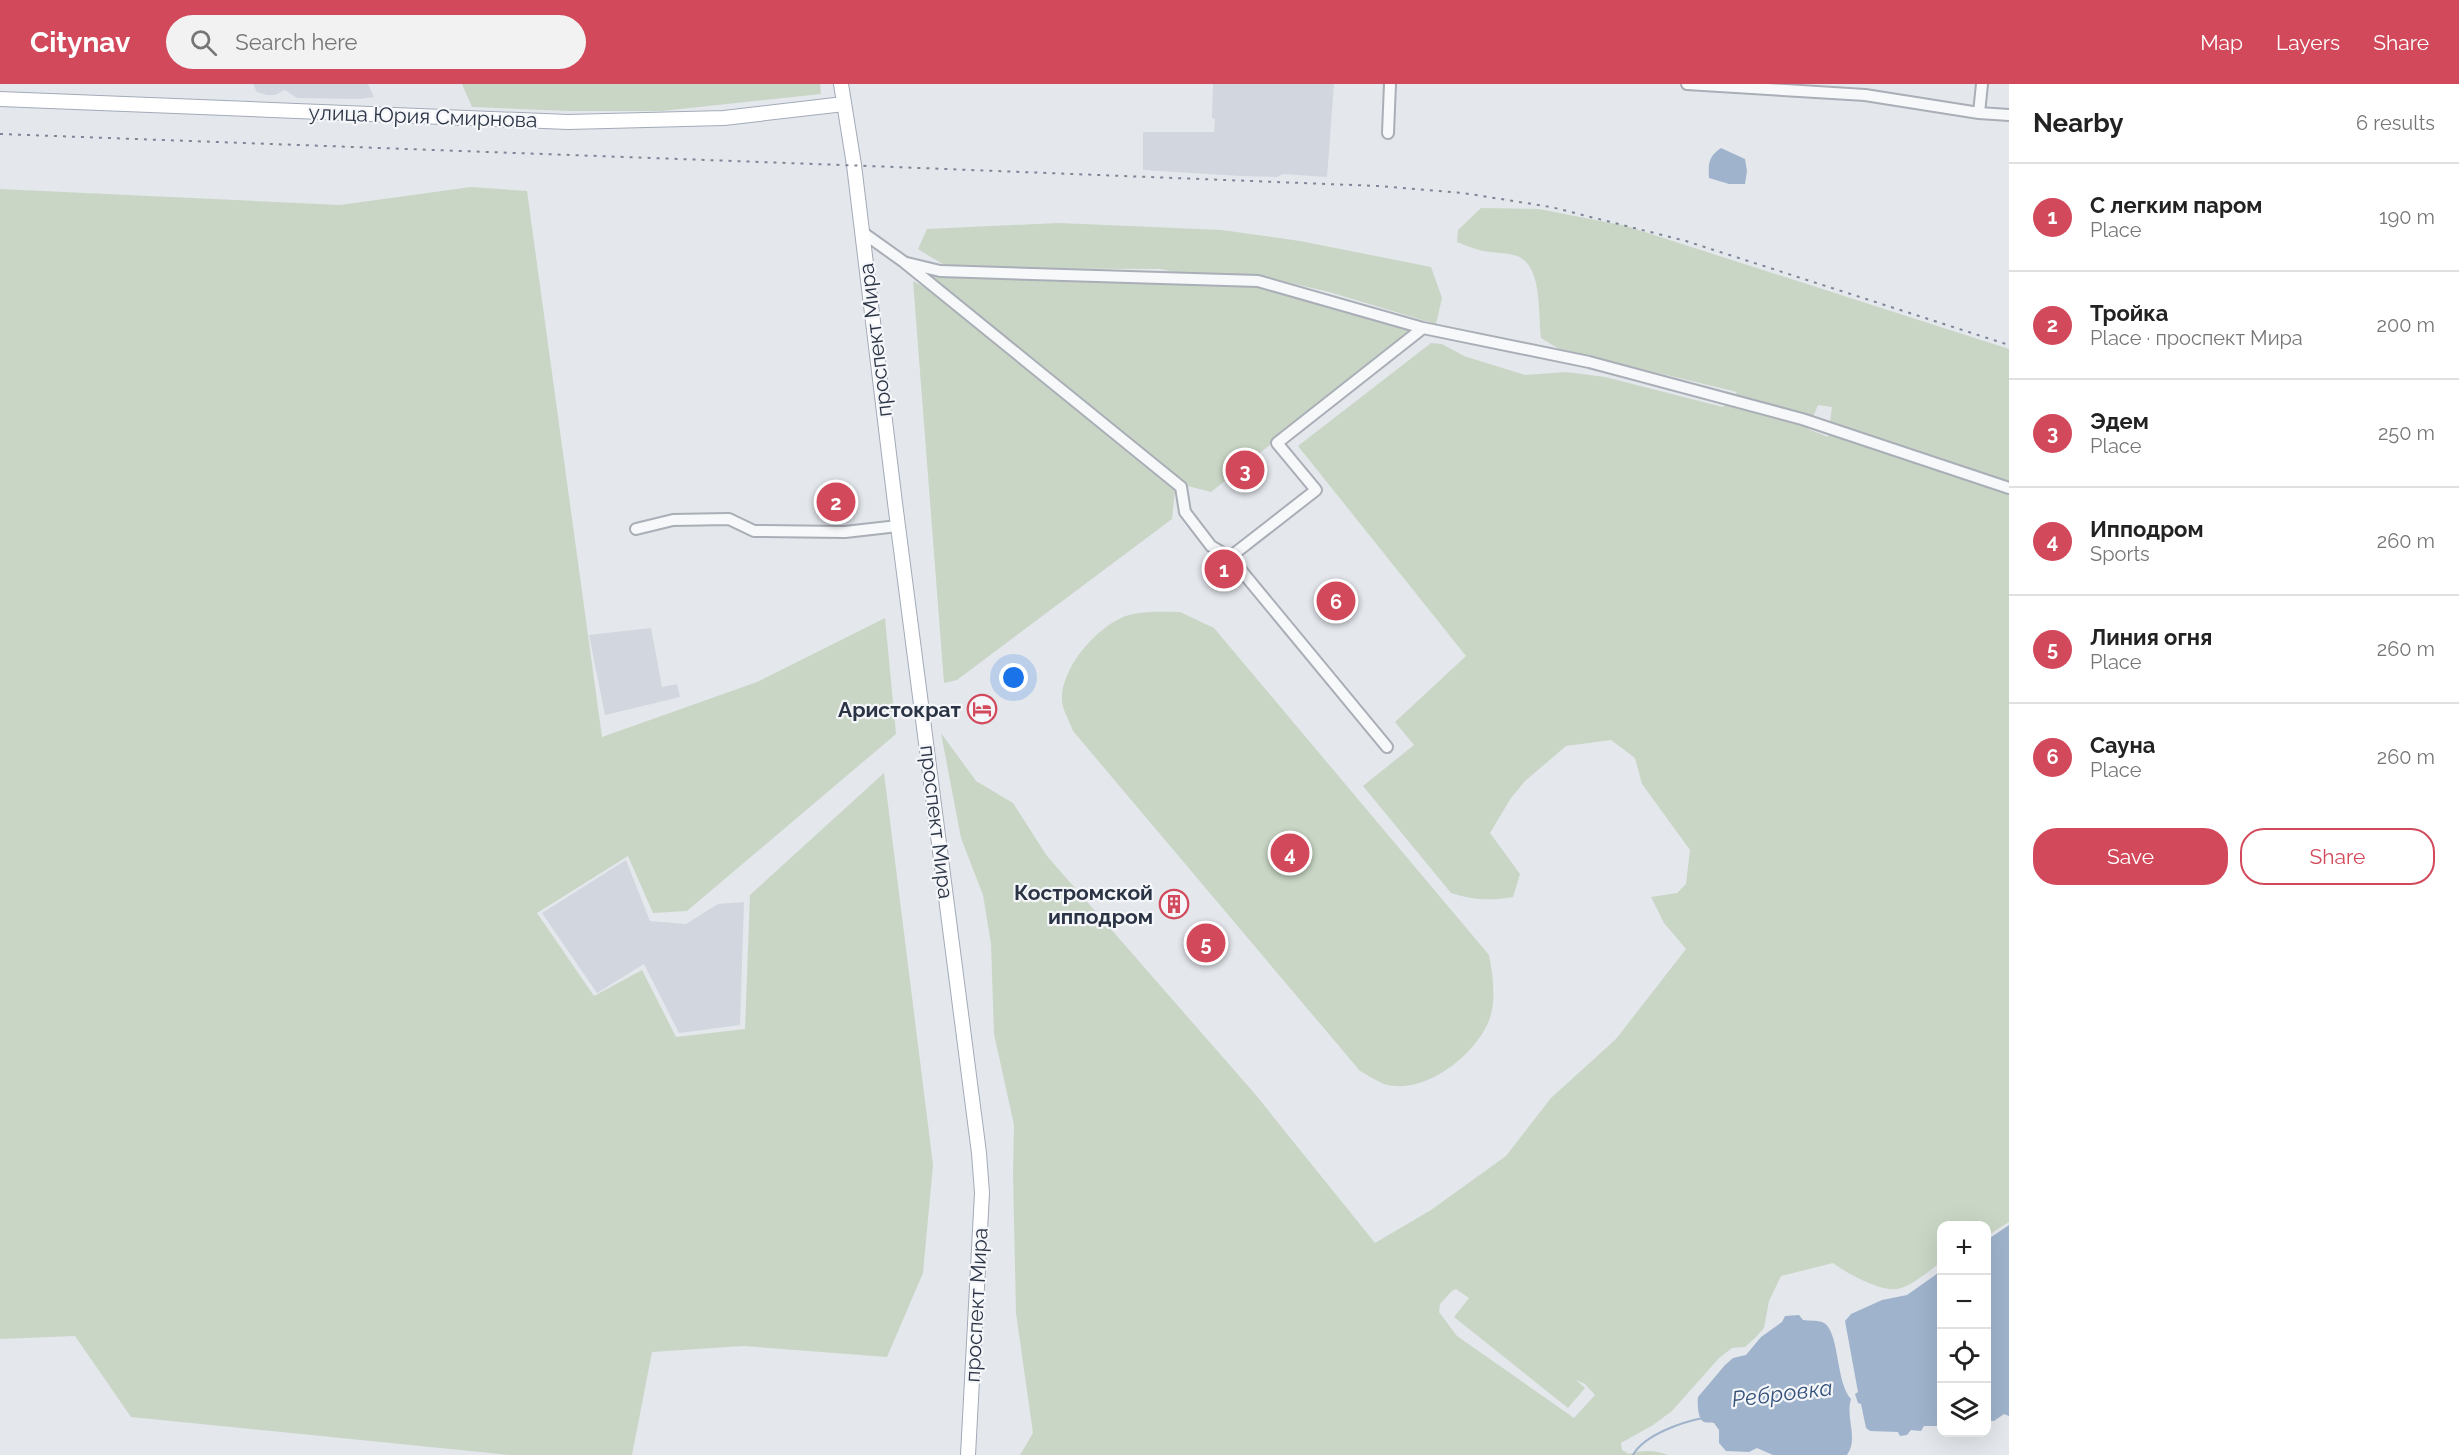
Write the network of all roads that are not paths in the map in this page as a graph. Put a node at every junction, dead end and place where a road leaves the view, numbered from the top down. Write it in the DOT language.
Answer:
graph roads {
  1 [pos="841,84"];
  2 [pos="1390,84"];
  3 [pos="1687,84"];
  4 [pos="1982,84"];
  5 [pos="1866,90"];
  6 [pos="0,99"];
  7 [pos="844,104"];
  8 [pos="1979,113"];
  9 [pos="2009,115"];
  10 [pos="1388,133"];
  11 [pos="862,232"];
  12 [pos="904,262"];
  13 [pos="1423,328"];
  14 [pos="2009,488"];
  15 [pos="898,526"];
  16 [pos="636,529"];
  17 [pos="1230,557"];
  18 [pos="1388,747"];
  19 [pos="968,1455"];
  1 -- 7 [label="main road, проспект Мира"];
  2 -- 10 [label="street"];
  3 -- 5 [label="street"];
  4 -- 8 [label="street"];
  5 -- 8 [label="street"];
  6 -- 7 [label="main road, улица Юрия Смирнова"];
  7 -- 11 [label="main road, проспект Мира"];
  8 -- 9 [label="street"];
  11 -- 12 [label="street"];
  11 -- 15 [label="main road, проспект Мира"];
  12 -- 13 [label="street"];
  12 -- 17 [label="street"];
  13 -- 14 [label="street"];
  13 -- 17 [label="street"];
  15 -- 16 [label="street"];
  15 -- 19 [label="main road, проспект Мира"];
  17 -- 18 [label="street"];
}
